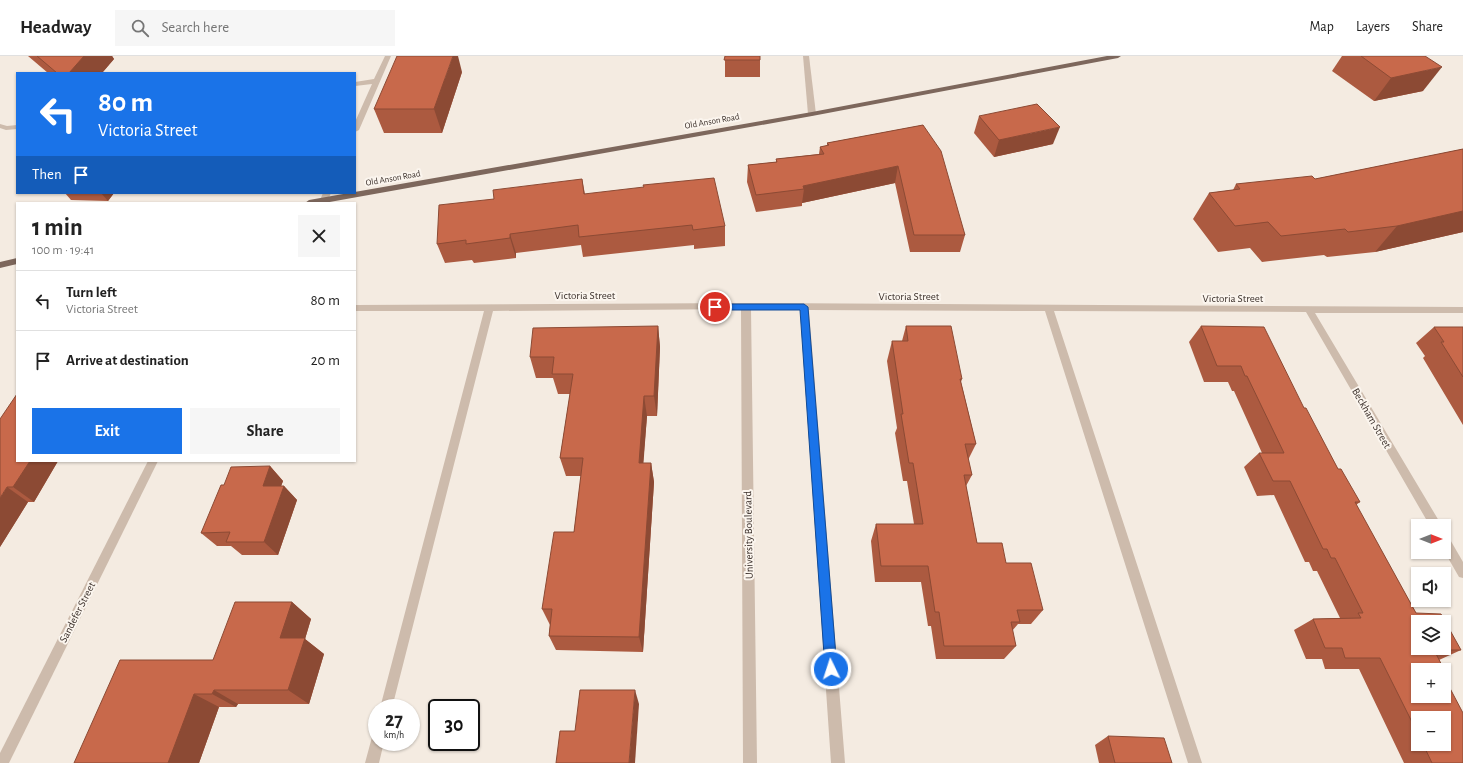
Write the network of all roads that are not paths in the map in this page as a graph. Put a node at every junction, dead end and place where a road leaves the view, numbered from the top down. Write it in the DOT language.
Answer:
graph roads {
  1 [pos="388,56"];
  2 [pos="806,56"];
  3 [pos="1118,56"];
  4 [pos="377,81"];
  5 [pos="356,84"];
  6 [pos="812,114"];
  7 [pos="16,127"];
  8 [pos="2,128"];
  9 [pos="356,128"];
  10 [pos="356,191"];
  11 [pos="337,194"];
  12 [pos="325,196"];
  13 [pos="311,202"];
  14 [pos="16,261"];
  15 [pos="0,265"];
  16 [pos="746,306"];
  17 [pos="804,307"];
  18 [pos="356,308"];
  19 [pos="489,308"];
  20 [pos="1050,309"];
  21 [pos="1309,310"];
  22 [pos="1463,310"];
  23 [pos="152,462"];
  24 [pos="1432,519"];
  25 [pos="1451,552"];
  26 [pos="1463,573"];
  27 [pos="388,699"];
  28 [pos="375,751"];
  29 [pos="2,763"];
  30 [pos="372,763"];
  31 [pos="750,763"];
  32 [pos="838,763"];
  33 [pos="1195,763"];
  1 -- 4 [label="street"];
  2 -- 6 [label="street"];
  3 -- 6 [label="main road, Old Anson Road"];
  4 -- 5 [label="street"];
  4 -- 9 [label="street"];
  6 -- 10 [label="main road, Old Anson Road"];
  7 -- 8 [label="street"];
  11 -- 12 [label="main road, Old Anson Road"];
  12 -- 13 [label="main road, Old Anson Road"];
  14 -- 15 [label="main road"];
  16 -- 17 [label="street, Victoria Street"];
  16 -- 19 [label="street, Victoria Street"];
  16 -- 31 [label="street, University Boulevard"];
  17 -- 20 [label="street, Victoria Street"];
  17 -- 32 [label="street"];
  18 -- 19 [label="street, Victoria Street"];
  19 -- 27 [label="street"];
  20 -- 21 [label="street, Victoria Street"];
  20 -- 33 [label="street"];
  21 -- 22 [label="street, Victoria Street"];
  21 -- 24 [label="street, Beckham Street"];
  23 -- 29 [label="street, Sandefer Street"];
  25 -- 26 [label="street"];
  28 -- 30 [label="street"];
}
